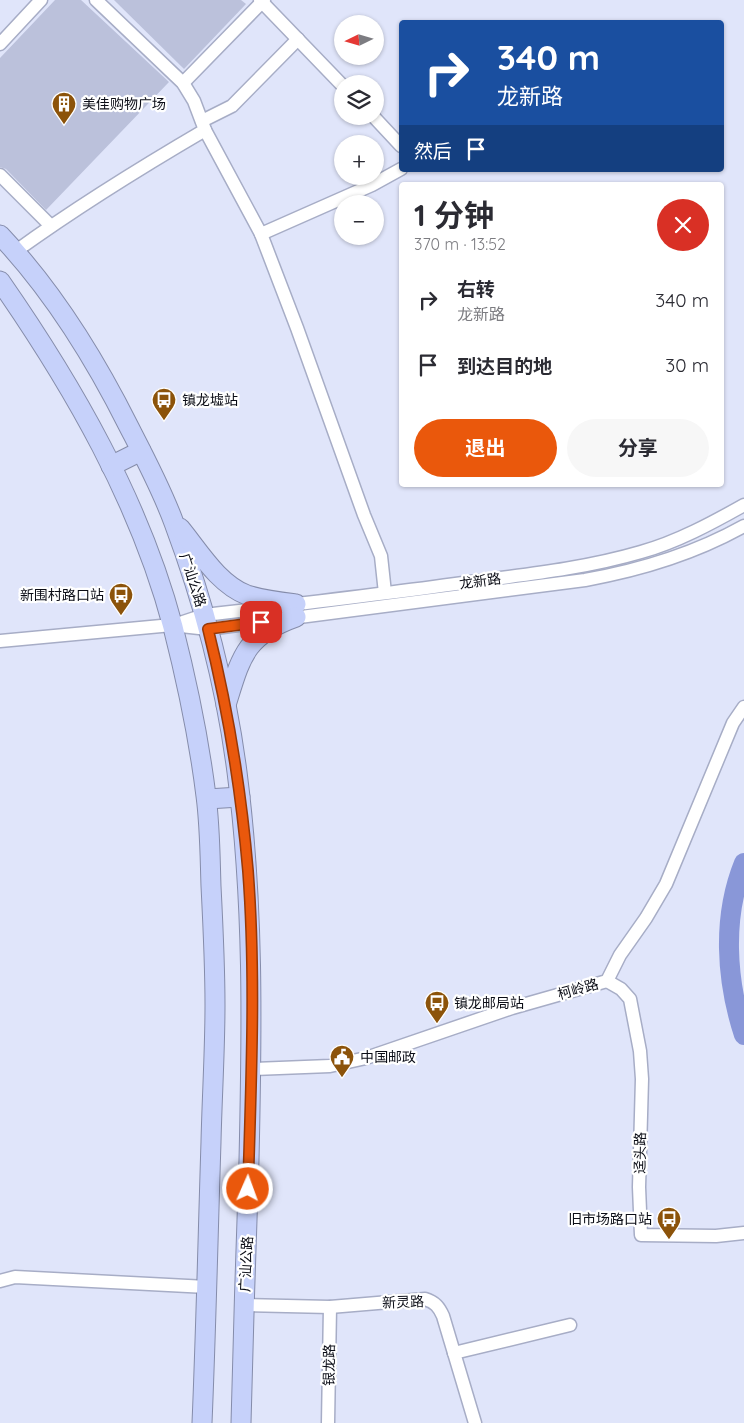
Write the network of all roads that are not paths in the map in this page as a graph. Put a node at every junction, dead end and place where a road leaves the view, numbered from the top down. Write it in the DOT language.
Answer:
graph roads {
  1 [pos="40,0"];
  2 [pos="96,0"];
  3 [pos="262,1"];
  4 [pos="298,39"];
  5 [pos="0,44"];
  6 [pos="334,77"];
  7 [pos="183,82"];
  8 [pos="203,125"];
  9 [pos="381,125"];
  10 [pos="399,144"];
  11 [pos="399,170"];
  12 [pos="0,175"];
  13 [pos="0,224"];
  14 [pos="51,226"];
  15 [pos="261,234"];
  16 [pos="0,235"];
  17 [pos="16,251"];
  18 [pos="0,281"];
  19 [pos="0,296"];
  20 [pos="32,330"];
  21 [pos="141,451"];
  22 [pos="111,466"];
  23 [pos="744,504"];
  24 [pos="173,520"];
  25 [pos="744,526"];
  26 [pos="385,593"];
  27 [pos="296,610"];
  28 [pos="206,622"];
  29 [pos="172,625"];
  30 [pos="0,641"];
  31 [pos="226,706"];
  32 [pos="744,707"];
  33 [pos="240,797"];
  34 [pos="207,798"];
  35 [pos="607,981"];
  36 [pos="252,1069"];
  37 [pos="744,1233"];
  38 [pos="0,1281"];
  39 [pos="207,1288"];
  40 [pos="244,1305"];
  41 [pos="330,1307"];
  42 [pos="570,1324"];
  43 [pos="454,1353"];
  44 [pos="202,1423"];
  45 [pos="241,1423"];
  46 [pos="328,1423"];
  47 [pos="475,1423"];
  1 -- 5 [label="street"];
  2 -- 7 [label="street"];
  3 -- 4 [label="street"];
  3 -- 7 [label="street"];
  4 -- 6 [label="street"];
  4 -- 8 [label="street"];
  7 -- 8 [label="street"];
  8 -- 14 [label="street"];
  8 -- 15 [label="street"];
  9 -- 10 [label="street"];
  11 -- 15 [label="street"];
  12 -- 14 [label="street"];
  13 -- 17 [label="highway"];
  14 -- 17 [label="street"];
  15 -- 26 [label="street"];
  16 -- 17 [label="highway, 广汕公路"];
  17 -- 21 [label="highway, 广汕公路"];
  18 -- 20 [label="highway"];
  19 -- 20 [label="highway"];
  20 -- 22 [label="highway"];
  21 -- 22 [label="highway"];
  21 -- 24 [label="highway, 广汕公路"];
  22 -- 29 [label="highway"];
  23 -- 26 [label="street, 龙新路"];
  24 -- 27 [label="highway"];
  24 -- 28 [label="highway, 广汕公路"];
  25 -- 27 [label="street, 龙新路"];
  26 -- 27 [label="street, 龙新路"];
  27 -- 28 [label="street, 龙新路"];
  27 -- 31 [label="highway"];
  28 -- 29 [label="street, 龙新路"];
  28 -- 31 [label="highway, 广汕公路"];
  29 -- 30 [label="street, 龙新路"];
  29 -- 34 [label="highway"];
  31 -- 33 [label="highway, 广汕公路"];
  32 -- 35 [label="street, 柯岭路"];
  33 -- 34 [label="highway"];
  33 -- 36 [label="highway, 广汕公路"];
  34 -- 39 [label="highway"];
  35 -- 36 [label="street, 柯岭路"];
  35 -- 37 [label="street, 迳头路"];
  36 -- 40 [label="highway, 广汕公路"];
  38 -- 39 [label="street"];
  39 -- 44 [label="highway"];
  40 -- 41 [label="street, 新灵路"];
  40 -- 45 [label="highway, 广汕公路"];
  41 -- 43 [label="street, 新灵路"];
  41 -- 46 [label="street, 银龙路"];
  42 -- 43 [label="street"];
  43 -- 47 [label="street, 新灵路"];
}
